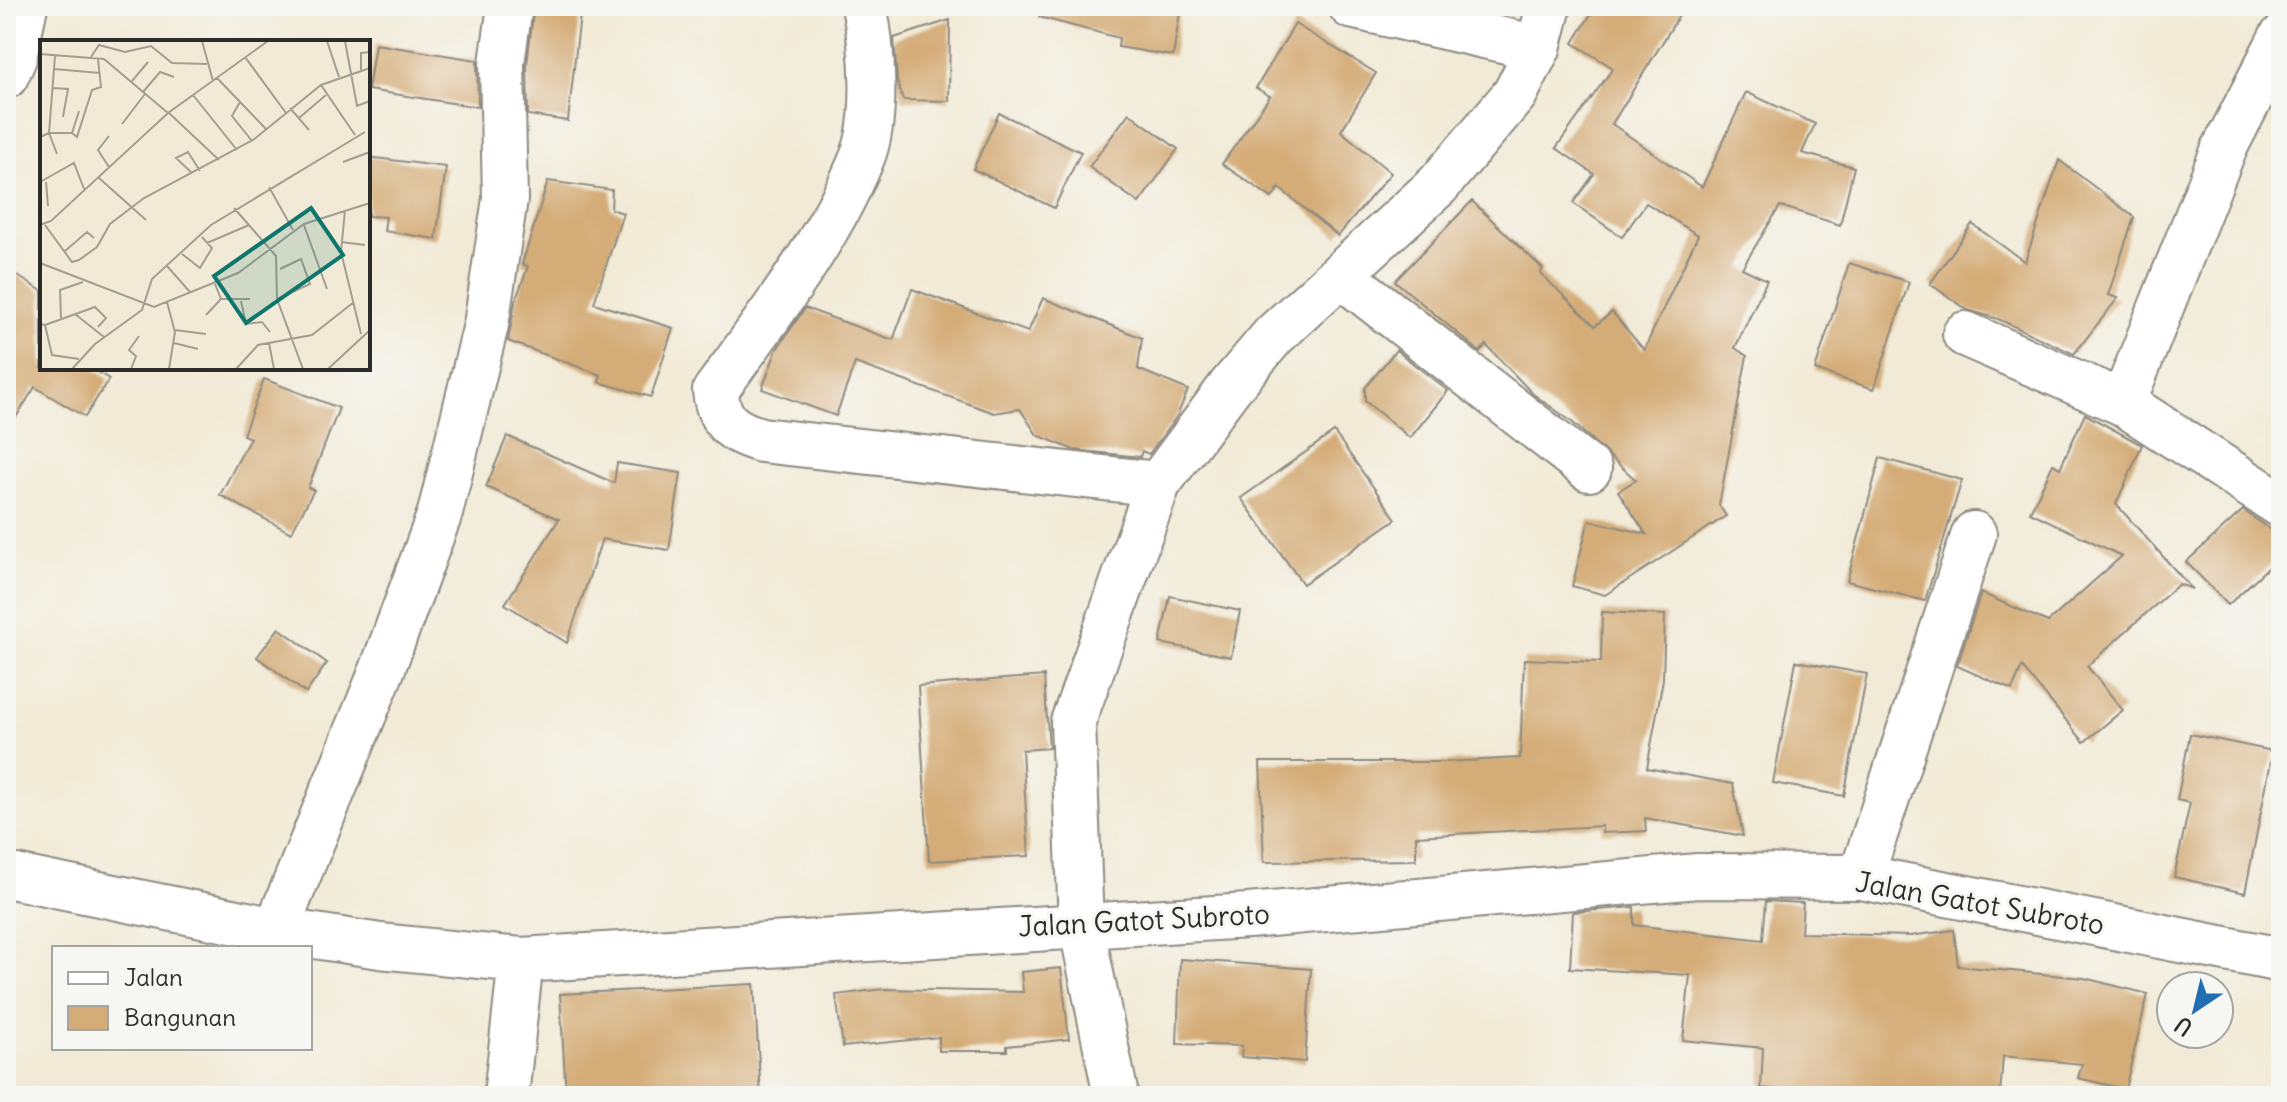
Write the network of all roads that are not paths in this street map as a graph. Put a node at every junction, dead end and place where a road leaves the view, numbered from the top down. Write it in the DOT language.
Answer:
graph roads {
  1 [pos="25,6"];
  2 [pos="510,6"];
  3 [pos="864,6"];
  4 [pos="1351,6"];
  5 [pos="1549,6"];
  6 [pos="2281,38"];
  7 [pos="1538,48"];
  8 [pos="6,76"];
  9 [pos="1341,275"];
  10 [pos="1965,334"];
  11 [pos="2123,403"];
  12 [pos="1589,469"];
  13 [pos="1158,484"];
  14 [pos="2281,505"];
  15 [pos="1974,534"];
  16 [pos="6,875"];
  17 [pos="1861,877"];
  18 [pos="1081,924"];
  19 [pos="276,930"];
  20 [pos="521,960"];
  21 [pos="2281,960"];
  22 [pos="506,1096"];
  23 [pos="1116,1096"];
  1 -- 8 [label="street"];
  2 -- 19 [label="street"];
  3 -- 13 [label="street"];
  4 -- 7 [label="street"];
  5 -- 7 [label="street"];
  6 -- 11 [label="street"];
  7 -- 9 [label="street"];
  9 -- 12 [label="street"];
  9 -- 13 [label="street"];
  10 -- 11 [label="street"];
  11 -- 14 [label="street"];
  13 -- 18 [label="street"];
  15 -- 17 [label="street"];
  16 -- 19 [label="street, Jalan Gatot Subroto"];
  17 -- 18 [label="street, Jalan Gatot Subroto"];
  17 -- 21 [label="street, Jalan Gatot Subroto"];
  18 -- 20 [label="street, Jalan Gatot Subroto"];
  18 -- 23 [label="street"];
  19 -- 20 [label="street, Jalan Gatot Subroto"];
  20 -- 22 [label="street"];
}
